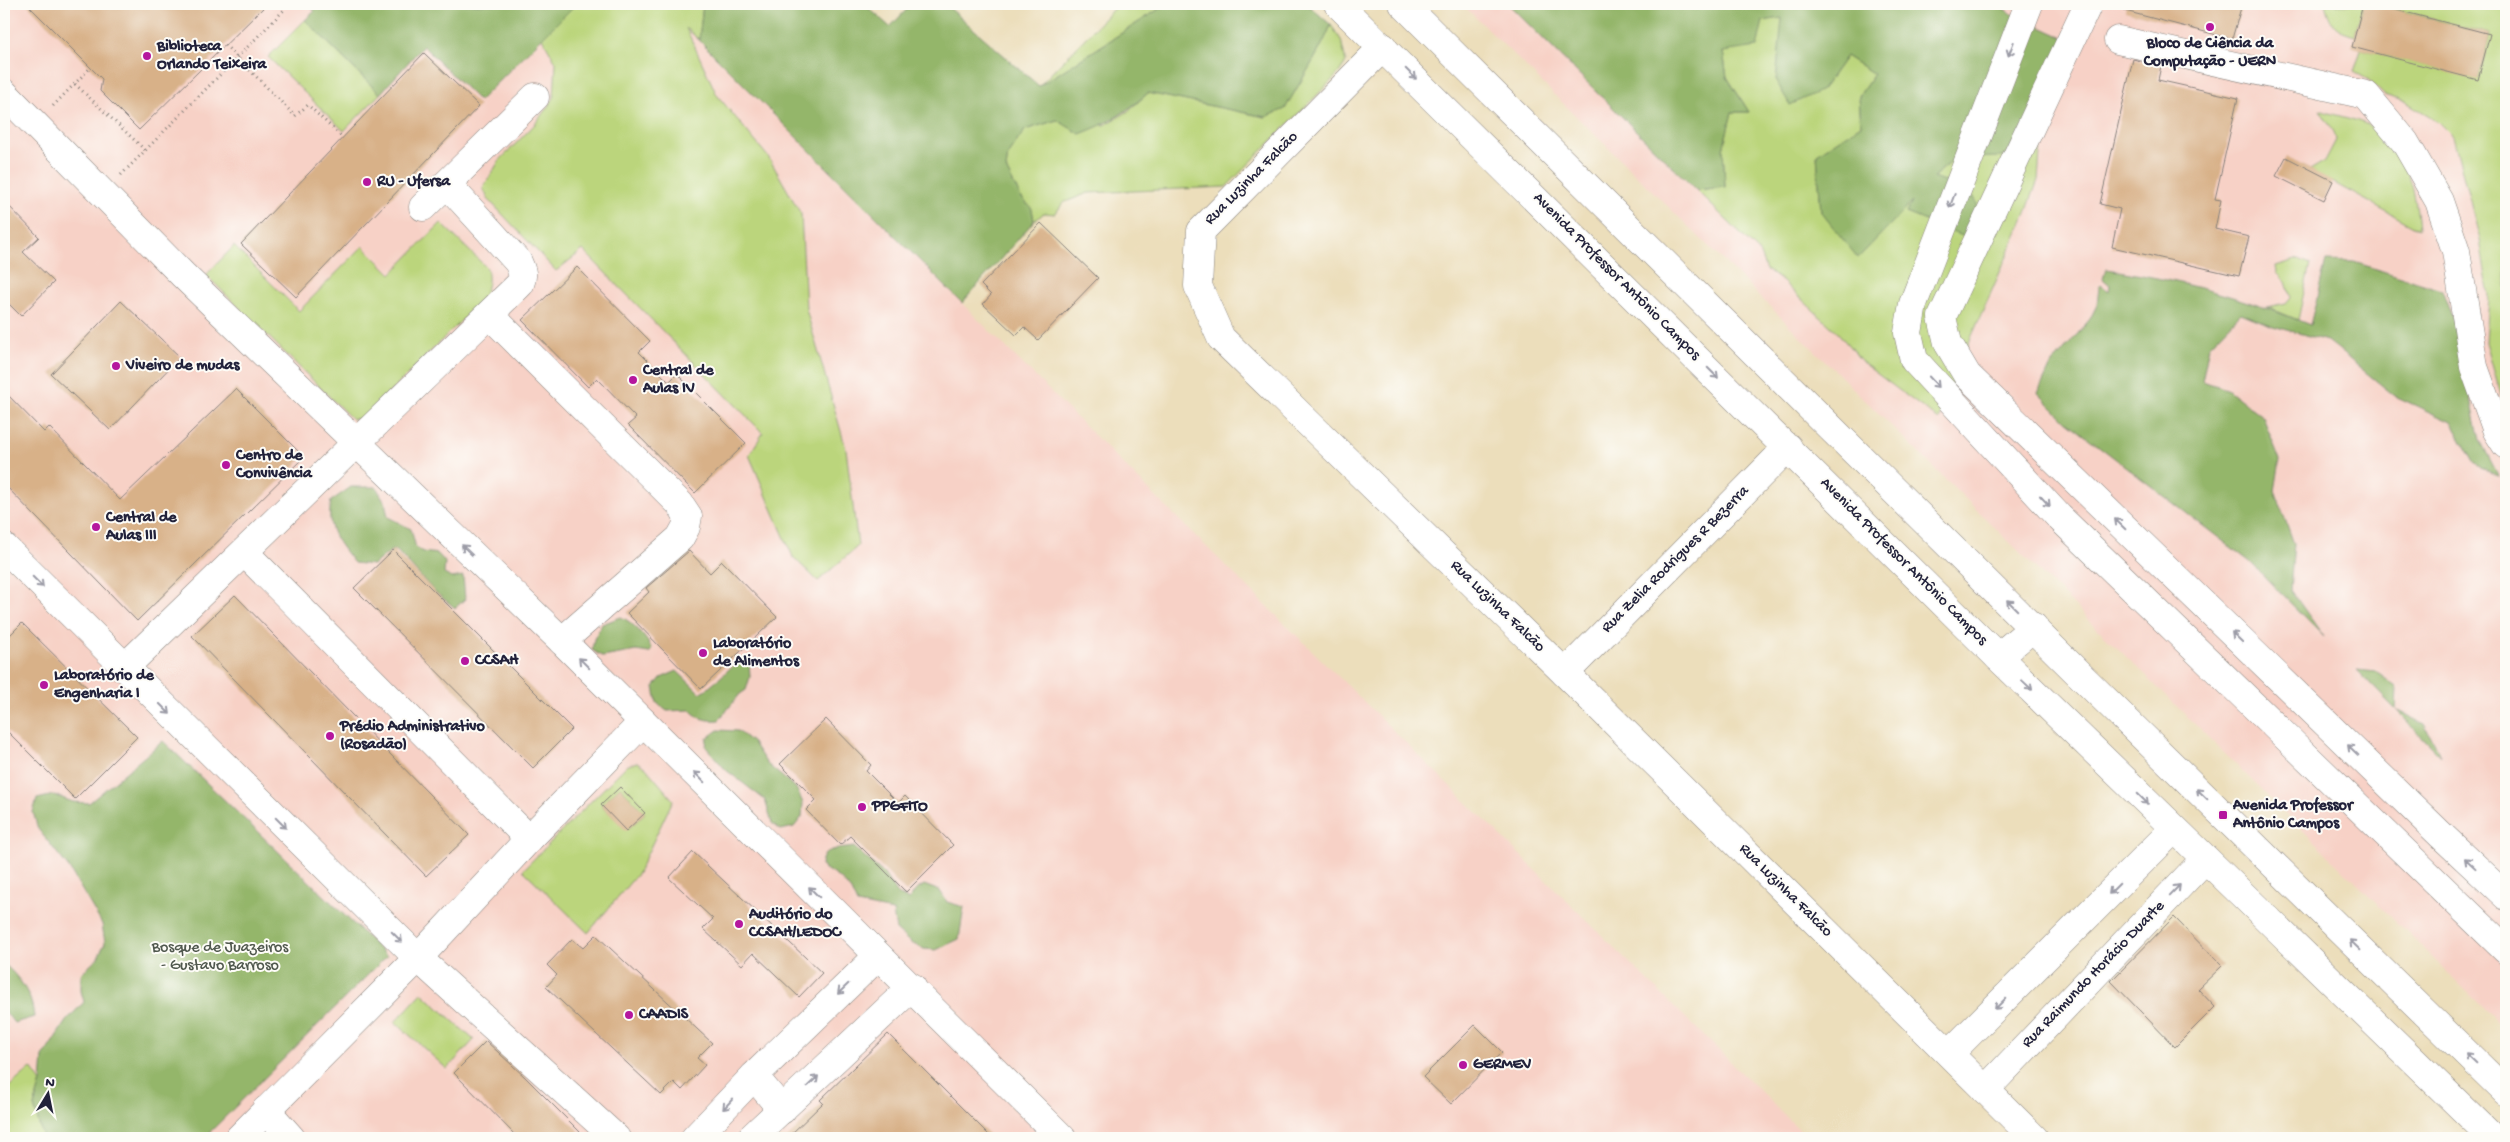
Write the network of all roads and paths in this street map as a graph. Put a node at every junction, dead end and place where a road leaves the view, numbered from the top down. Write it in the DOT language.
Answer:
graph roads {
  1 [pos="1338,4"];
  2 [pos="1403,4"];
  3 [pos="2029,4"];
  4 [pos="2088,4"];
  5 [pos="284,10"];
  6 [pos="2118,40"];
  7 [pos="225,44"];
  8 [pos="1383,47"];
  9 [pos="238,56"];
  10 [pos="91,67"];
  11 [pos="75,84"];
  12 [pos="4,94"];
  13 [pos="535,97"];
  14 [pos="48,112"];
  15 [pos="343,138"];
  16 [pos="145,150"];
  17 [pos="115,181"];
  18 [pos="447,184"];
  19 [pos="422,207"];
  20 [pos="490,315"];
  21 [pos="1948,343"];
  22 [pos="1914,360"];
  23 [pos="354,443"];
  24 [pos="2506,444"];
  25 [pos="1788,447"];
  26 [pos="4,547"];
  27 [pos="245,553"];
  28 [pos="2034,627"];
  29 [pos="562,641"];
  30 [pos="1998,657"];
  31 [pos="124,668"];
  32 [pos="1565,673"];
  33 [pos="2079,674"];
  34 [pos="2050,706"];
  35 [pos="643,722"];
  36 [pos="2174,830"];
  37 [pos="529,839"];
  38 [pos="2204,860"];
  39 [pos="2506,896"];
  40 [pos="2506,950"];
  41 [pos="878,956"];
  42 [pos="418,958"];
  43 [pos="912,987"];
  44 [pos="1950,1053"];
  45 [pos="754,1076"];
  46 [pos="1985,1090"];
  47 [pos="2506,1092"];
  48 [pos="266,1110"];
  49 [pos="782,1110"];
  50 [pos="239,1138"];
  51 [pos="291,1138"];
  52 [pos="616,1138"];
  53 [pos="695,1138"];
  54 [pos="751,1138"];
  55 [pos="1062,1138"];
  56 [pos="2034,1138"];
  57 [pos="2493,1138"];
  1 -- 8 [label="street, Avenida Professor Antônio Campos"];
  28 -- 2 [label="street, one-way"];
  3 -- 22 [label="street, one-way"];
  4 -- 21 [label="street"];
  5 -- 9 [label="path"];
  6 -- 24 [label="street"];
  7 -- 9 [label="path"];
  8 -- 25 [label="street, Avenida Professor Antônio Campos, one-way"];
  8 -- 32 [label="street, Rua Luzinha Falcão"];
  9 -- 15 [label="path"];
  9 -- 16 [label="path"];
  10 -- 11 [label="path"];
  11 -- 14 [label="path"];
  11 -- 16 [label="path"];
  12 -- 23 [label="street"];
  13 -- 18 [label="street"];
  16 -- 17 [label="path"];
  18 -- 19 [label="street"];
  18 -- 20 [label="street"];
  20 -- 23 [label="street"];
  20 -- 29 [label="street"];
  21 -- 22 [label="street"];
  39 -- 21 [label="street, one-way"];
  22 -- 40 [label="street, one-way"];
  23 -- 27 [label="street"];
  29 -- 23 [label="street, one-way"];
  25 -- 30 [label="street, Avenida Professor Antônio Campos"];
  25 -- 32 [label="street, Rua Zelia Rodrigues R Bezerra"];
  26 -- 31 [label="street, one-way"];
  27 -- 31 [label="street"];
  27 -- 37 [label="street"];
  28 -- 30 [label="street"];
  28 -- 33 [label="street"];
  35 -- 29 [label="street, one-way"];
  30 -- 34 [label="street, Avenida Professor Antônio Campos, one-way"];
  31 -- 42 [label="street, one-way"];
  32 -- 44 [label="street, Rua Luzinha Falcão"];
  33 -- 34 [label="street"];
  47 -- 33 [label="street, one-way"];
  34 -- 36 [label="street, Avenida Professor Antônio Campos, one-way"];
  35 -- 37 [label="street"];
  41 -- 35 [label="street, one-way"];
  36 -- 38 [label="street, Avenida Professor Antônio Campos"];
  36 -- 44 [label="street, one-way"];
  37 -- 42 [label="street"];
  46 -- 38 [label="street, Rua Raimundo Horácio Duarte, one-way"];
  38 -- 57 [label="street, Avenida Professor Antônio Campos"];
  41 -- 43 [label="street"];
  41 -- 45 [label="street, one-way"];
  42 -- 48 [label="street"];
  42 -- 52 [label="street"];
  49 -- 43 [label="street, one-way"];
  43 -- 55 [label="street"];
  44 -- 46 [label="street, Rua Luzinha Falcão"];
  45 -- 49 [label="street"];
  45 -- 53 [label="street, one-way"];
  46 -- 56 [label="street, Rua Luzinha Falcão"];
  48 -- 50 [label="street"];
  48 -- 51 [label="street"];
  49 -- 54 [label="street"];
}
